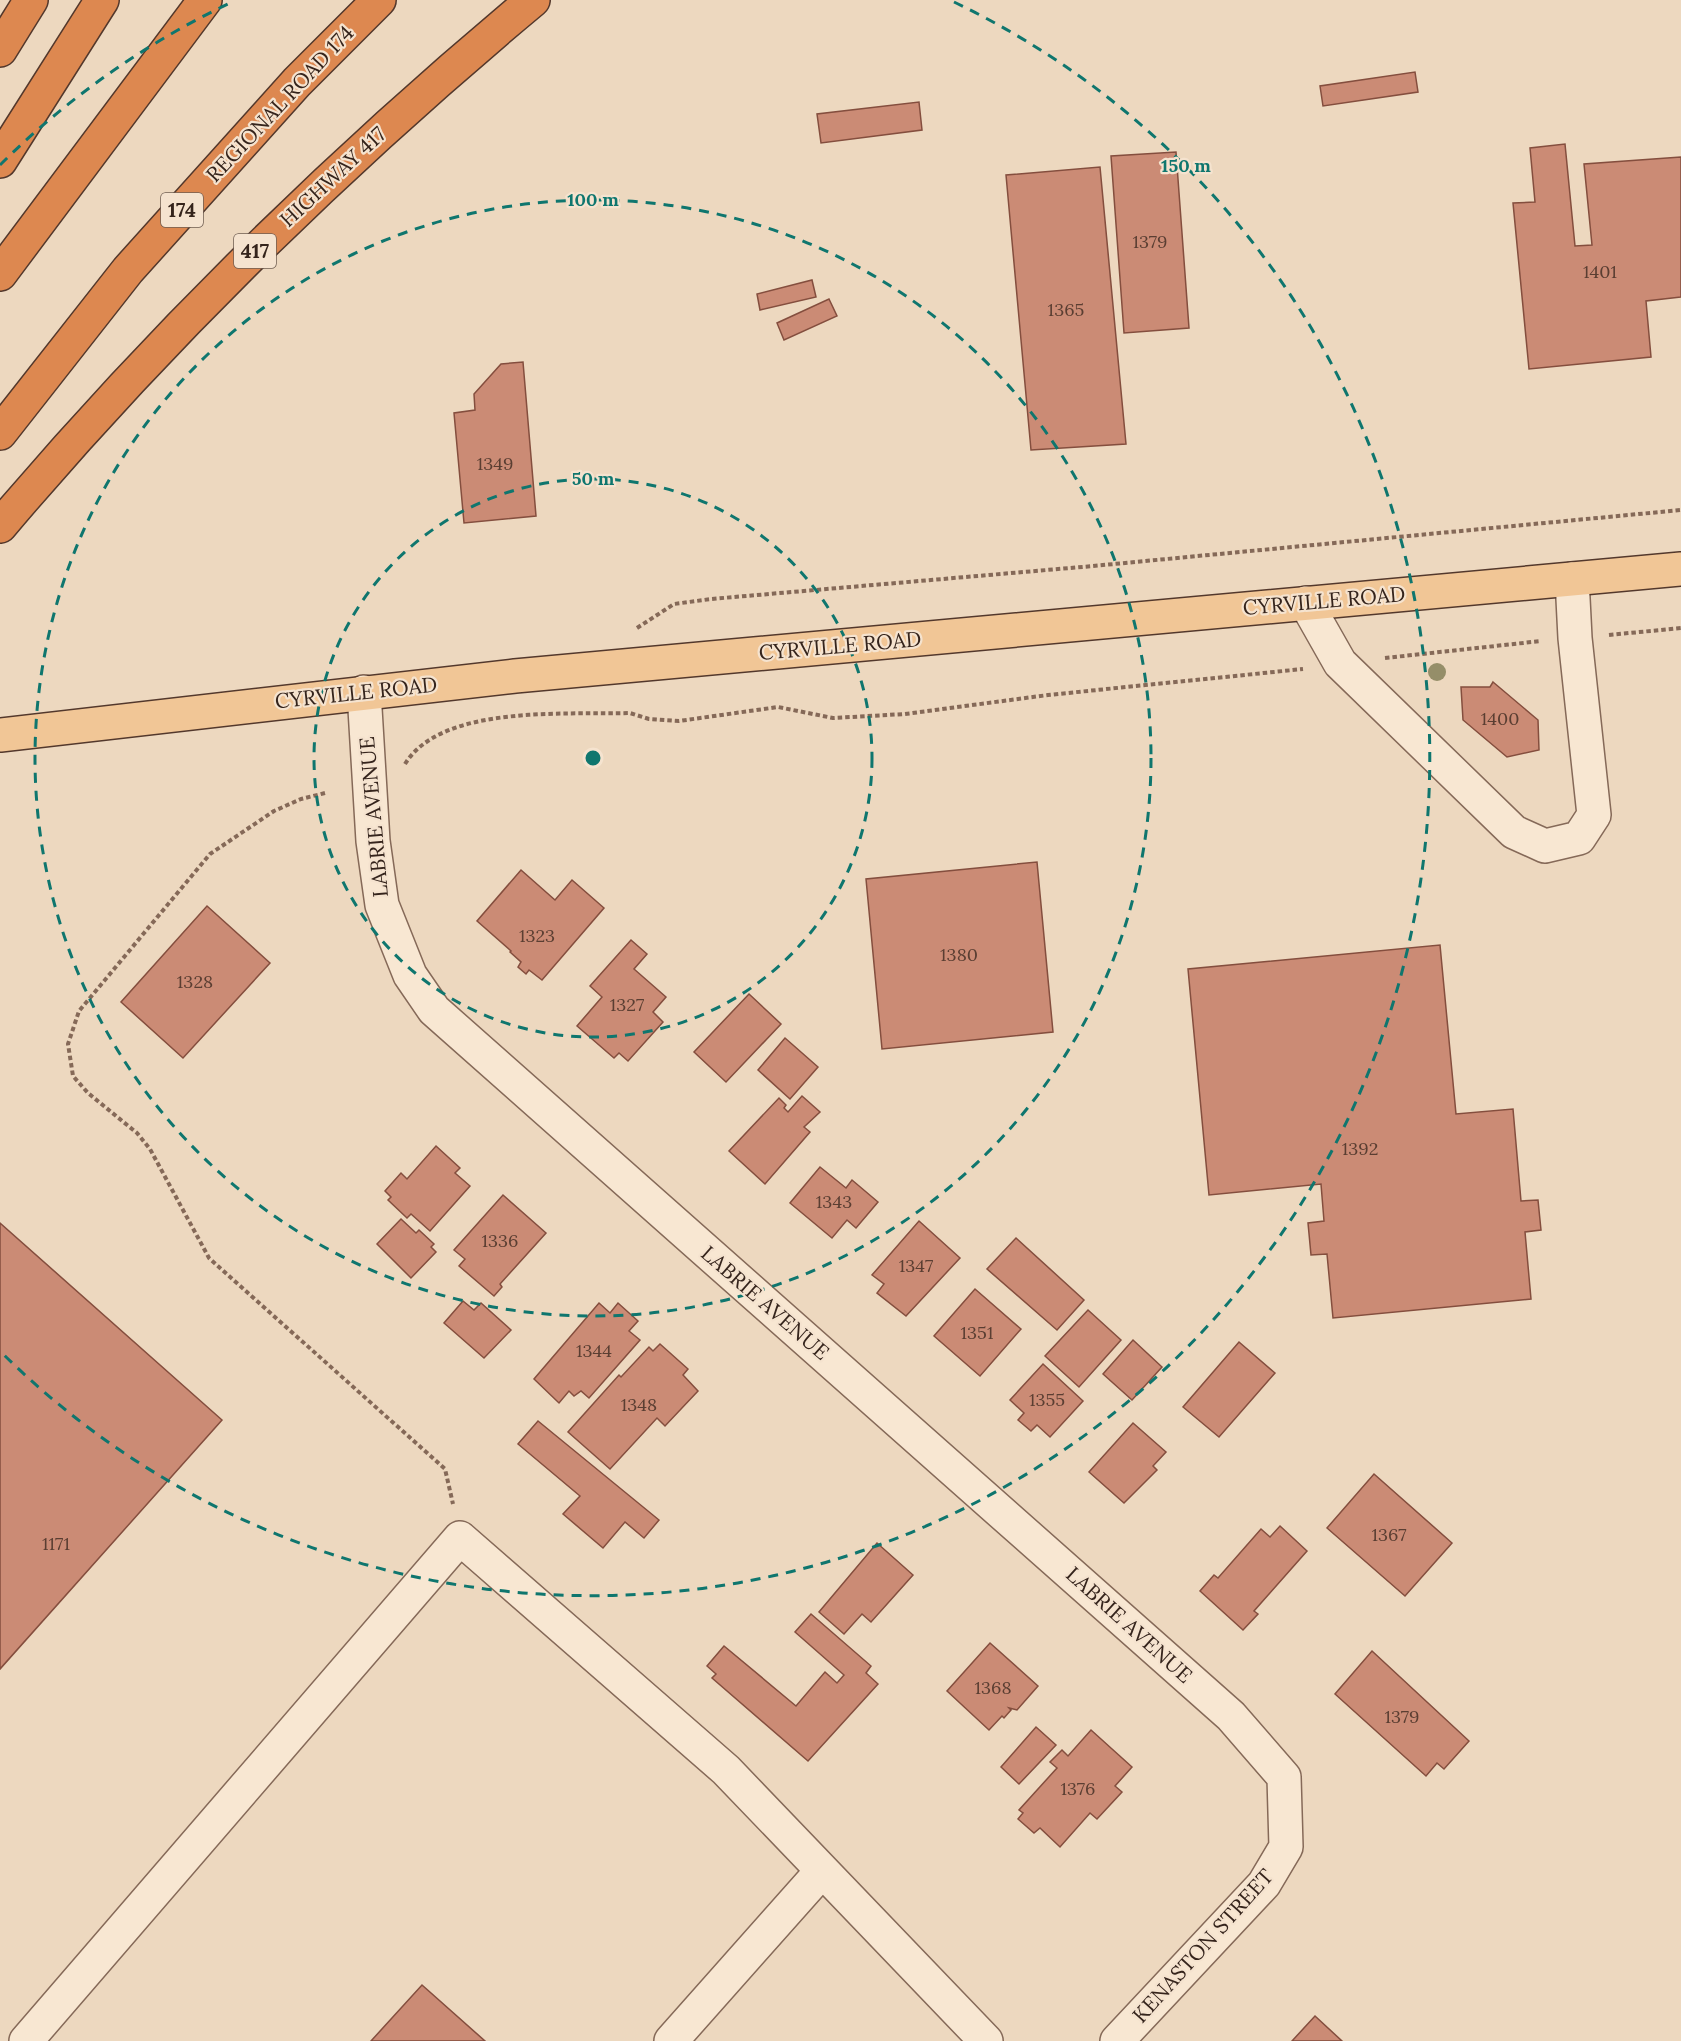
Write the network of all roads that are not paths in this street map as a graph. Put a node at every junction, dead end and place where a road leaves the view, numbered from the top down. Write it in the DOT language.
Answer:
graph roads {
  1 [pos="31,0"];
  2 [pos="102,0"];
  3 [pos="205,0"];
  4 [pos="379,0"];
  5 [pos="533,0"];
  6 [pos="0,50"];
  7 [pos="0,161"];
  8 [pos="0,274"];
  9 [pos="0,433"];
  10 [pos="0,526"];
  11 [pos="1681,569"];
  12 [pos="1572,579"];
  13 [pos="1306,603"];
  14 [pos="364,692"];
  15 [pos="0,735"];
  16 [pos="1286,1847"];
  17 [pos="821,1872"];
  18 [pos="26,2041"];
  19 [pos="671,2041"];
  20 [pos="986,2041"];
  21 [pos="1117,2041"];
  1 -- 6 [label="highway"];
  2 -- 7 [label="highway"];
  3 -- 8 [label="highway"];
  4 -- 9 [label="highway, REGIONAL ROAD 174 / 174"];
  5 -- 10 [label="highway, HIGHWAY 417 / 417"];
  11 -- 12 [label="main road, CYRVILLE ROAD"];
  12 -- 13 [label="main road, CYRVILLE ROAD"];
  12 -- 13 [label="street"];
  13 -- 14 [label="main road, CYRVILLE ROAD"];
  14 -- 15 [label="main road, CYRVILLE ROAD"];
  14 -- 16 [label="street, LABRIE AVENUE"];
  16 -- 21 [label="street, KENASTON STREET"];
  17 -- 18 [label="street"];
  17 -- 19 [label="street"];
  17 -- 20 [label="street"];
}
